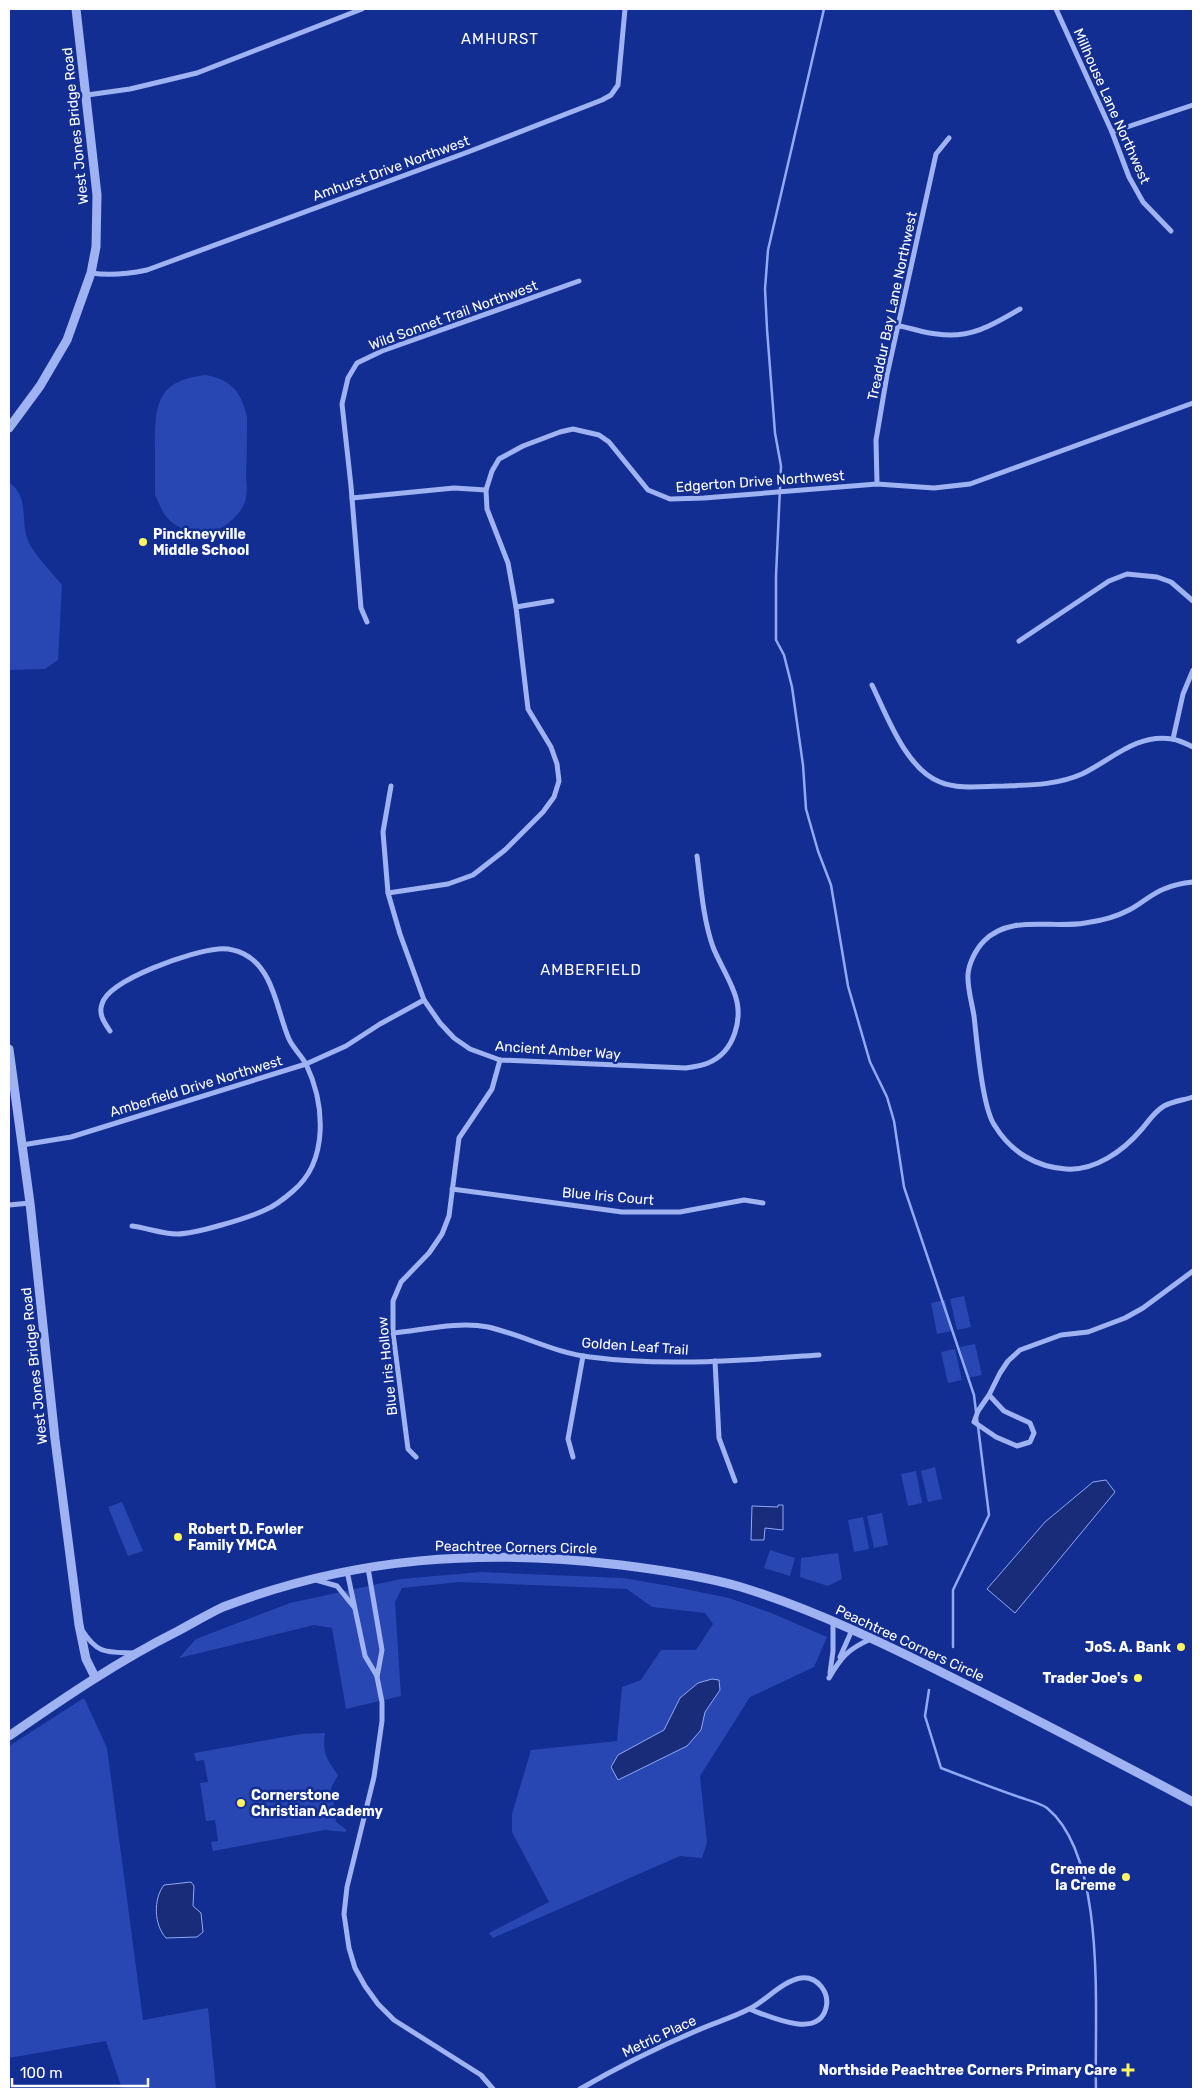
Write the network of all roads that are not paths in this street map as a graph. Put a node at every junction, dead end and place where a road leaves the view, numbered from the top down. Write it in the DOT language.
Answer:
graph roads {
  1 [pos="76,9"];
  2 [pos="362,9"];
  3 [pos="626,9"];
  4 [pos="1056,9"];
  5 [pos="87,94"];
  6 [pos="1193,105"];
  7 [pos="1112,132"];
  8 [pos="949,138"];
  9 [pos="1171,231"];
  10 [pos="91,273"];
  11 [pos="579,281"];
  12 [pos="1020,309"];
  13 [pos="899,326"];
  14 [pos="1193,403"];
  15 [pos="9,428"];
  16 [pos="877,484"];
  17 [pos="486,490"];
  18 [pos="352,498"];
  19 [pos="552,601"];
  20 [pos="1193,601"];
  21 [pos="516,607"];
  22 [pos="367,622"];
  23 [pos="1019,641"];
  24 [pos="1193,670"];
  25 [pos="872,685"];
  26 [pos="1173,739"];
  27 [pos="1193,747"];
  28 [pos="391,786"];
  29 [pos="697,856"];
  30 [pos="1193,882"];
  31 [pos="388,893"];
  32 [pos="424,1000"];
  33 [pos="110,1032"];
  34 [pos="9,1049"];
  35 [pos="500,1060"];
  36 [pos="306,1064"];
  37 [pos="1193,1097"];
  38 [pos="22,1145"];
  39 [pos="452,1189"];
  40 [pos="30,1203"];
  41 [pos="762,1203"];
  42 [pos="9,1205"];
  43 [pos="132,1226"];
  44 [pos="1193,1271"];
  45 [pos="393,1334"];
  46 [pos="819,1354"];
  47 [pos="583,1356"];
  48 [pos="714,1361"];
  49 [pos="989,1395"];
  50 [pos="416,1457"];
  51 [pos="573,1457"];
  52 [pos="735,1481"];
  53 [pos="368,1568"];
  54 [pos="347,1571"];
  55 [pos="313,1579"];
  56 [pos="354,1607"];
  57 [pos="833,1621"];
  58 [pos="79,1625"];
  59 [pos="852,1630"];
  60 [pos="873,1638"];
  61 [pos="135,1653"];
  62 [pos="839,1660"];
  63 [pos="95,1677"];
  64 [pos="378,1677"];
  65 [pos="9,1736"];
  66 [pos="1193,1802"];
  67 [pos="749,2009"];
  68 [pos="493,2089"];
  69 [pos="580,2089"];
  1 -- 5 [label="street, West Jones Bridge Road"];
  2 -- 5 [label="street"];
  3 -- 10 [label="street, Amhurst Drive Northwest"];
  4 -- 7 [label="street, Millhouse Lane Northwest"];
  5 -- 10 [label="street, West Jones Bridge Road"];
  6 -- 7 [label="street"];
  7 -- 9 [label="street, Millhouse Lane Northwest"];
  8 -- 13 [label="street, Treaddur Bay Lane Northwest"];
  10 -- 15 [label="street, West Jones Bridge Road"];
  11 -- 18 [label="street, Wild Sonnet Trail Northwest"];
  12 -- 13 [label="street"];
  13 -- 16 [label="street, Treaddur Bay Lane Northwest"];
  14 -- 16 [label="street, Edgerton Drive Northwest"];
  16 -- 17 [label="street, Edgerton Drive Northwest"];
  17 -- 18 [label="street"];
  17 -- 21 [label="street, Edgerton Drive Northwest"];
  18 -- 22 [label="street, Wild Sonnet Trail Northwest"];
  19 -- 21 [label="street"];
  20 -- 23 [label="street"];
  21 -- 31 [label="street, Edgerton Drive Northwest"];
  24 -- 26 [label="street"];
  25 -- 26 [label="street"];
  26 -- 27 [label="street"];
  28 -- 31 [label="street, Ancient Amber Way"];
  29 -- 35 [label="street, Ancient Amber Way"];
  30 -- 37 [label="street"];
  31 -- 32 [label="street, Ancient Amber Way"];
  32 -- 35 [label="street, Ancient Amber Way"];
  32 -- 36 [label="street, Amberfield Drive Northwest"];
  33 -- 36 [label="street"];
  34 -- 38 [label="street, West Jones Bridge Road"];
  35 -- 39 [label="street, Blue Iris Hollow"];
  36 -- 38 [label="street, Amberfield Drive Northwest"];
  36 -- 43 [label="street"];
  38 -- 40 [label="street, West Jones Bridge Road"];
  39 -- 41 [label="street, Blue Iris Court"];
  39 -- 45 [label="street, Blue Iris Hollow"];
  40 -- 42 [label="street"];
  40 -- 58 [label="street, West Jones Bridge Road"];
  44 -- 49 [label="street"];
  45 -- 47 [label="street, Golden Leaf Trail"];
  45 -- 50 [label="street, Blue Iris Hollow"];
  46 -- 48 [label="street, Golden Leaf Trail"];
  47 -- 48 [label="street, Golden Leaf Trail"];
  47 -- 51 [label="street"];
  48 -- 52 [label="street"];
  49 -- 49 [label="street"];
  53 -- 54 [label="street, Peachtree Corners Circle"];
  53 -- 57 [label="street, Peachtree Corners Circle"];
  53 -- 64 [label="street"];
  54 -- 55 [label="street, Peachtree Corners Circle"];
  54 -- 56 [label="street"];
  55 -- 56 [label="street"];
  55 -- 61 [label="street, Peachtree Corners Circle"];
  56 -- 64 [label="street"];
  57 -- 59 [label="street, Peachtree Corners Circle"];
  57 -- 62 [label="street"];
  58 -- 61 [label="street"];
  58 -- 63 [label="street, West Jones Bridge Road"];
  59 -- 60 [label="street, Peachtree Corners Circle"];
  59 -- 62 [label="street"];
  60 -- 62 [label="street"];
  60 -- 66 [label="street, Peachtree Corners Circle"];
  61 -- 63 [label="street, Peachtree Corners Circle"];
  63 -- 65 [label="street, Peachtree Corners Circle"];
  64 -- 68 [label="street"];
  67 -- 67 [label="street, Metric Place"];
  67 -- 69 [label="street, Metric Place"];
}
